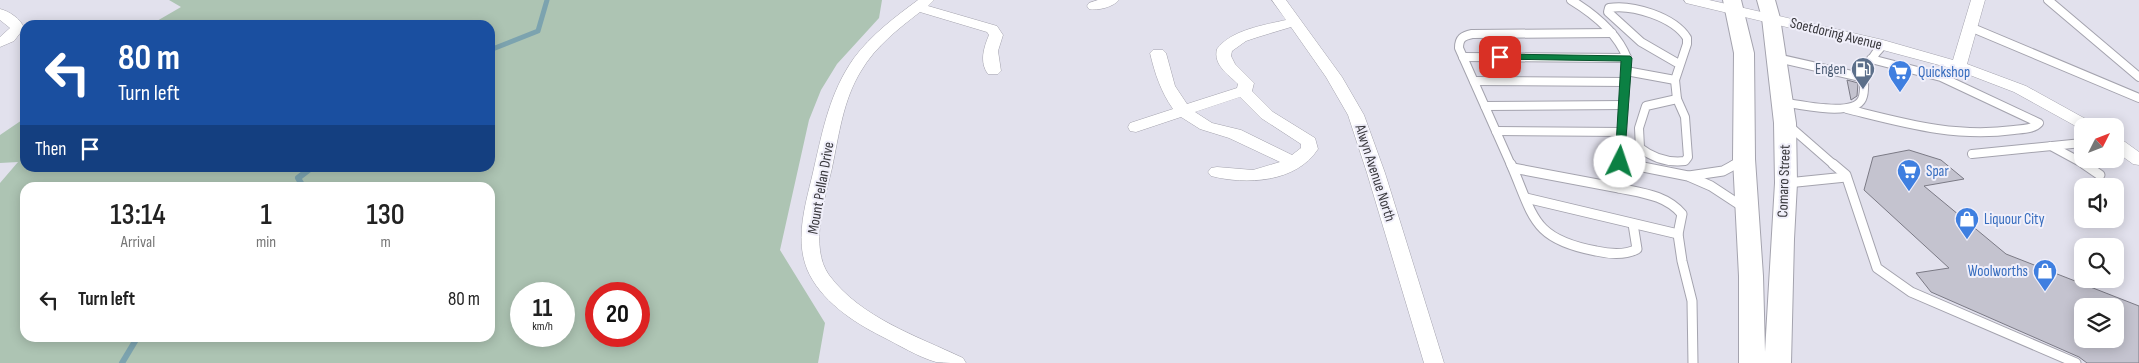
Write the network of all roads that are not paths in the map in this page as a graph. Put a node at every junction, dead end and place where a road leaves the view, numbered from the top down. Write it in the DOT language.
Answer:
graph roads {
  1 [pos="1112,0"];
  2 [pos="1279,0"];
  3 [pos="1571,0"];
  4 [pos="1691,0"];
  5 [pos="1978,0"];
  6 [pos="2048,0"];
  7 [pos="922,4"];
  8 [pos="1734,5"];
  9 [pos="1094,6"];
  10 [pos="1769,9"];
  11 [pos="0,14"];
  12 [pos="1294,22"];
  13 [pos="1970,27"];
  14 [pos="1612,33"];
  15 [pos="0,43"];
  16 [pos="1883,45"];
  17 [pos="1158,53"];
  18 [pos="1463,57"];
  19 [pos="1627,58"];
  20 [pos="1777,58"];
  21 [pos="1872,59"];
  22 [pos="1679,64"];
  23 [pos="1959,66"];
  24 [pos="993,71"];
  25 [pos="1626,71"];
  26 [pos="2139,77"];
  27 [pos="1865,78"];
  28 [pos="1674,80"];
  29 [pos="1474,81"];
  30 [pos="1625,82"];
  31 [pos="1243,91"];
  32 [pos="2139,98"];
  33 [pos="1676,99"];
  34 [pos="1624,105"];
  35 [pos="1485,106"];
  36 [pos="1847,109"];
  37 [pos="1183,110"];
  38 [pos="1784,112"];
  39 [pos="2074,119"];
  40 [pos="1136,127"];
  41 [pos="1496,131"];
  42 [pos="1622,132"];
  43 [pos="2074,144"];
  44 [pos="2051,146"];
  45 [pos="2124,149"];
  46 [pos="1972,154"];
  47 [pos="1744,159"];
  48 [pos="2139,160"];
  49 [pos="1294,161"];
  50 [pos="1620,162"];
  51 [pos="1513,168"];
  52 [pos="1217,172"];
  53 [pos="2100,175"];
  54 [pos="1688,176"];
  55 [pos="1846,176"];
  56 [pos="1786,184"];
  57 [pos="1619,188"];
  58 [pos="1526,198"];
  59 [pos="1746,208"];
  60 [pos="1633,224"];
  61 [pos="1678,234"];
  62 [pos="956,363"];
  63 [pos="1434,363"];
  64 [pos="1693,363"];
  65 [pos="1752,363"];
  66 [pos="1778,363"];
  67 [pos="2076,363"];
  1 -- 9 [label="street"];
  2 -- 12 [label="street, Alwyn Avenue North"];
  3 -- 14 [label="lane"];
  4 -- 8 [label="street, Soetdoring Avenue"];
  5 -- 13 [label="street"];
  6 -- 26 [label="lane"];
  7 -- 24 [label="street"];
  7 -- 62 [label="street, Mount Pellan Drive"];
  8 -- 10 [label="street, Soetdoring Avenue"];
  8 -- 47 [label="street"];
  10 -- 16 [label="street, Soetdoring Avenue"];
  10 -- 20 [label="street, Comaro Street"];
  11 -- 15 [label="street"];
  12 -- 31 [label="street"];
  12 -- 63 [label="street, Alwyn Avenue North"];
  13 -- 23 [label="street"];
  13 -- 32 [label="lane"];
  14 -- 18 [label="lane"];
  14 -- 19 [label="lane"];
  16 -- 21 [label="lane"];
  16 -- 23 [label="street, Soetdoring Avenue"];
  17 -- 37 [label="street"];
  18 -- 19 [label="lane"];
  18 -- 29 [label="lane"];
  19 -- 25 [label="lane"];
  20 -- 27 [label="lane"];
  20 -- 38 [label="street, Comaro Street"];
  21 -- 27 [label="lane"];
  21 -- 36 [label="lane"];
  22 -- 22 [label="lane"];
  22 -- 28 [label="lane"];
  23 -- 39 [label="street, Soetdoring Avenue"];
  25 -- 28 [label="lane"];
  25 -- 30 [label="lane"];
  27 -- 36 [label="lane"];
  28 -- 33 [label="lane"];
  29 -- 30 [label="lane"];
  29 -- 35 [label="lane"];
  30 -- 34 [label="lane"];
  31 -- 37 [label="street"];
  31 -- 49 [label="street"];
  33 -- 33 [label="lane"];
  34 -- 35 [label="lane"];
  34 -- 42 [label="lane"];
  35 -- 41 [label="lane"];
  36 -- 38 [label="lane"];
  37 -- 40 [label="street"];
  37 -- 49 [label="street"];
  38 -- 55 [label="lane"];
  38 -- 56 [label="street, Comaro Street"];
  41 -- 42 [label="lane"];
  41 -- 51 [label="lane"];
  42 -- 50 [label="lane"];
  43 -- 44 [label="lane"];
  44 -- 46 [label="lane"];
  44 -- 53 [label="lane"];
  45 -- 48 [label="street"];
  47 -- 54 [label="lane"];
  47 -- 59 [label="street"];
  49 -- 52 [label="street"];
  50 -- 54 [label="lane"];
  50 -- 57 [label="lane"];
  51 -- 57 [label="lane"];
  51 -- 58 [label="lane"];
  54 -- 59 [label="lane"];
  55 -- 56 [label="lane"];
  55 -- 67 [label="lane"];
  56 -- 66 [label="street, Comaro Street"];
  57 -- 61 [label="lane"];
  58 -- 60 [label="lane"];
  58 -- 60 [label="lane"];
  59 -- 65 [label="street"];
  60 -- 61 [label="lane"];
  61 -- 64 [label="lane"];
}
